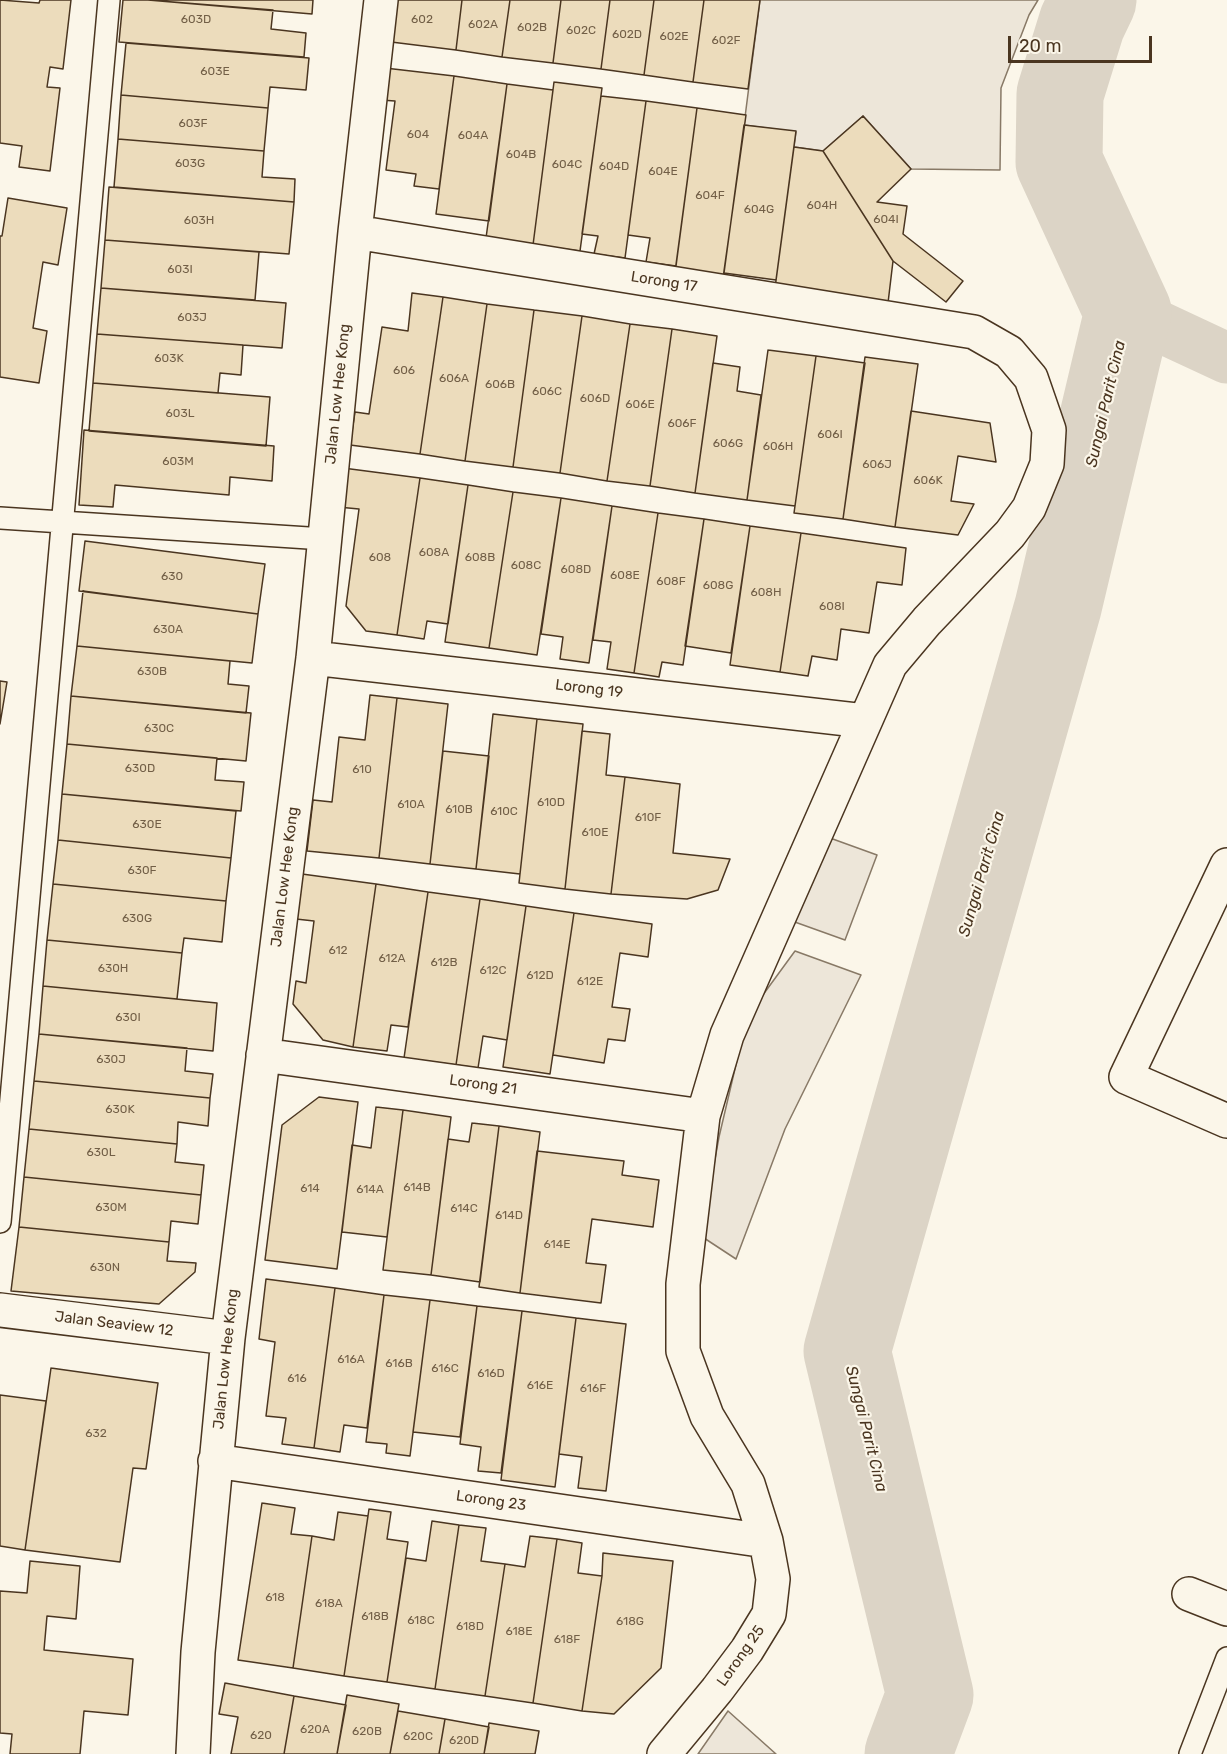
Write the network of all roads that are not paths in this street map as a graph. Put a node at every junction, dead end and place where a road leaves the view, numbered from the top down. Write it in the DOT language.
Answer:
graph roads {
  1 [pos="109,0"];
  2 [pos="381,0"];
  3 [pos="355,232"];
  4 [pos="0,518"];
  5 [pos="63,522"];
  6 [pos="324,539"];
  7 [pos="313,658"];
  8 [pos="865,721"];
  9 [pos="1227,865"];
  10 [pos="263,1055"];
  11 [pos="703,1116"];
  12 [pos="1227,1121"];
  13 [pos="0,1222"];
  14 [pos="0,1310"];
  15 [pos="228,1338"];
  16 [pos="215,1461"];
  17 [pos="766,1541"];
  18 [pos="1189,1594"];
  19 [pos="1227,1609"];
  20 [pos="1227,1658"];
  21 [pos="193,1754"];
  22 [pos="664,1754"];
  23 [pos="1190,1754"];
  1 -- 5 [label="lane"];
  2 -- 3 [label="street, Jalan Low Hee Kong"];
  3 -- 6 [label="street, Jalan Low Hee Kong"];
  3 -- 8 [label="street, Lorong 17"];
  4 -- 5 [label="lane"];
  5 -- 6 [label="lane"];
  5 -- 13 [label="lane"];
  6 -- 7 [label="street, Jalan Low Hee Kong"];
  7 -- 8 [label="street, Lorong 19"];
  7 -- 10 [label="street, Jalan Low Hee Kong"];
  8 -- 11 [label="street, Lorong 25"];
  9 -- 12 [label="street"];
  10 -- 11 [label="street, Lorong 21"];
  10 -- 15 [label="street, Jalan Low Hee Kong"];
  11 -- 17 [label="street, Lorong 25"];
  14 -- 15 [label="street, Jalan Seaview 12"];
  15 -- 16 [label="street, Jalan Low Hee Kong"];
  16 -- 17 [label="street, Lorong 23"];
  16 -- 21 [label="street, Jalan Low Hee Kong"];
  17 -- 22 [label="street, Lorong 25"];
  18 -- 19 [label="street"];
  20 -- 23 [label="lane"];
}
